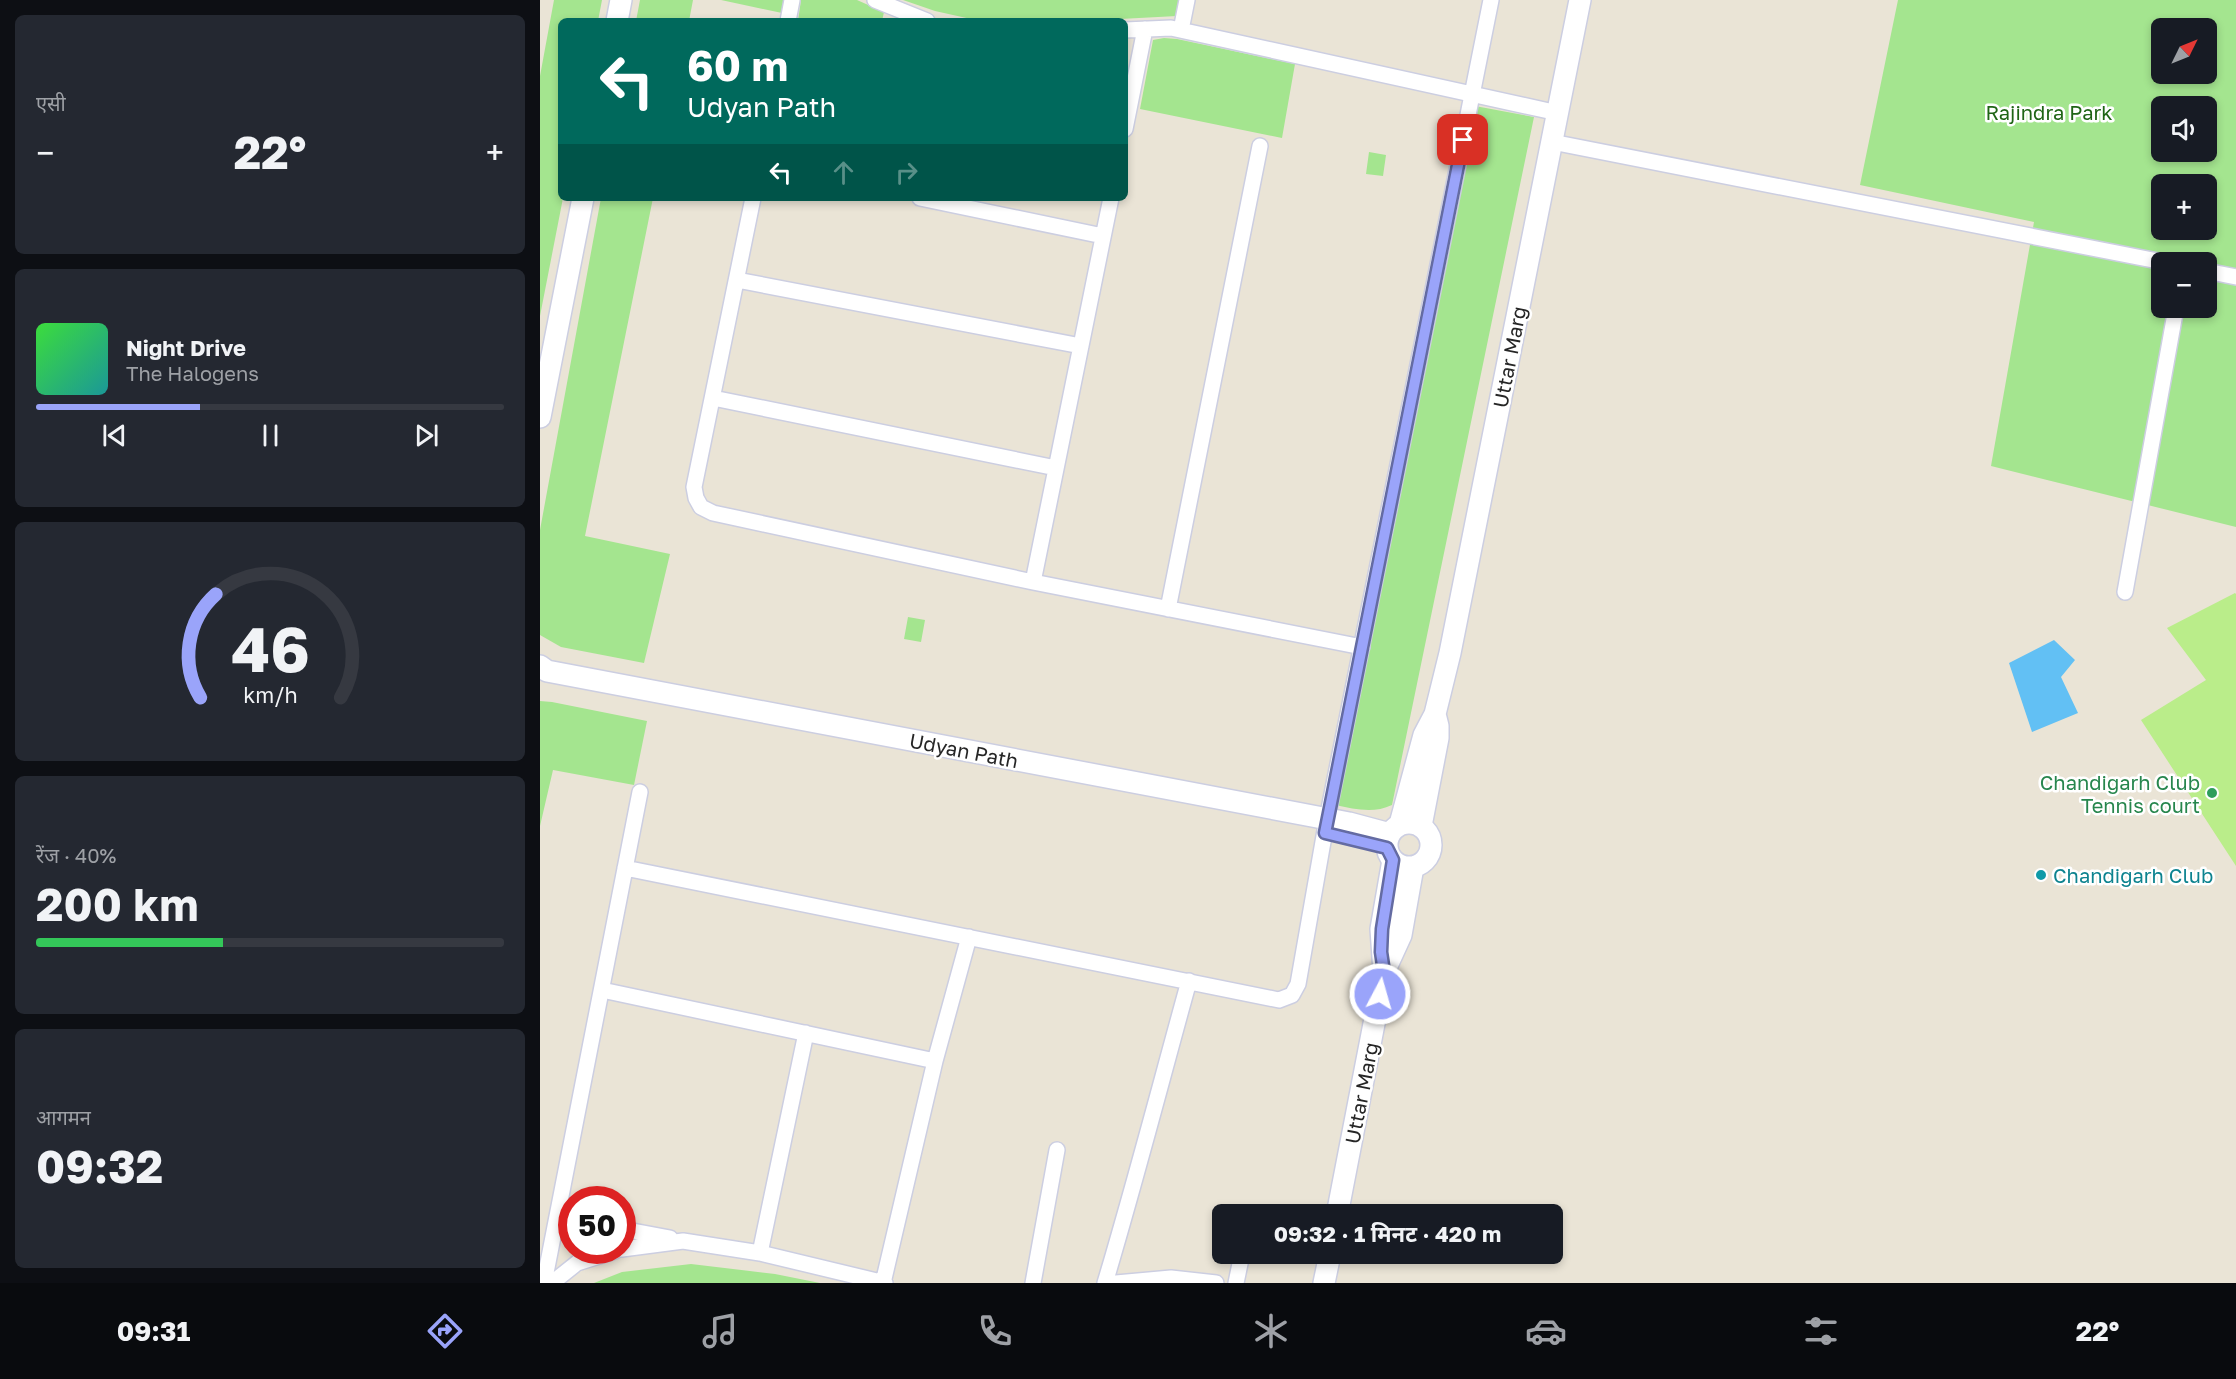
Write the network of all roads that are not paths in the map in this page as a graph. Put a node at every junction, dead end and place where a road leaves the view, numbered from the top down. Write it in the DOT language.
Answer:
graph roads {
  1 [pos="621,0"];
  2 [pos="792,0"];
  3 [pos="875,0"];
  4 [pos="1187,0"];
  5 [pos="1491,0"];
  6 [pos="1580,0"];
  7 [pos="892,15"];
  8 [pos="618,18"];
  9 [pos="789,18"];
  10 [pos="910,18"];
  11 [pos="1145,29"];
  12 [pos="1128,30"];
  13 [pos="1181,30"];
  14 [pos="1472,94"];
  15 [pos="1558,113"];
  16 [pos="1128,114"];
  17 [pos="1552,142"];
  18 [pos="1260,146"];
  19 [pos="582,201"];
  20 [pos="752,201"];
  21 [pos="934,201"];
  22 [pos="1110,201"];
  23 [pos="1103,236"];
  24 [pos="2151,260"];
  25 [pos="2217,273"];
  26 [pos="2236,277"];
  27 [pos="737,280"];
  28 [pos="2174,318"];
  29 [pos="1081,346"];
  30 [pos="713,398"];
  31 [pos="540,417"];
  32 [pos="1056,468"];
  33 [pos="1033,582"];
  34 [pos="2125,592"];
  35 [pos="1168,609"];
  36 [pos="1362,647"];
  37 [pos="540,666"];
  38 [pos="540,683"];
  39 [pos="640,792"];
  40 [pos="1326,826"];
  41 [pos="1398,838"];
  42 [pos="1413,867"];
  43 [pos="626,868"];
  44 [pos="969,937"];
  45 [pos="1384,972"];
  46 [pos="1189,981"];
  47 [pos="602,990"];
  48 [pos="806,1033"];
  49 [pos="935,1061"];
  50 [pos="1057,1150"];
  51 [pos="570,1186"];
  52 [pos="1339,1204"];
  53 [pos="636,1232"];
  54 [pos="558,1239"];
  55 [pos="683,1241"];
  56 [pos="636,1247"];
  57 [pos="760,1253"];
  58 [pos="576,1264"];
  59 [pos="1240,1264"];
  60 [pos="1328,1264"];
  61 [pos="544,1283"];
  62 [pos="552,1283"];
  63 [pos="884,1283"];
  64 [pos="1032,1283"];
  65 [pos="1105,1283"];
  66 [pos="1116,1283"];
  67 [pos="1216,1283"];
  68 [pos="1236,1283"];
  69 [pos="1324,1283"];
  1 -- 8 [label="main road"];
  2 -- 9 [label="street"];
  3 -- 7 [label="street"];
  4 -- 13 [label="street"];
  5 -- 14 [label="street"];
  6 -- 15 [label="main road, Uttar Marg"];
  7 -- 10 [label="street"];
  11 -- 12 [label="street"];
  11 -- 13 [label="street"];
  11 -- 16 [label="street"];
  13 -- 14 [label="street"];
  14 -- 15 [label="street"];
  14 -- 36 [label="street"];
  15 -- 17 [label="main road, Uttar Marg"];
  17 -- 24 [label="street"];
  17 -- 41 [label="main road, Uttar Marg"];
  18 -- 35 [label="street"];
  19 -- 31 [label="main road"];
  20 -- 27 [label="street"];
  21 -- 23 [label="street"];
  22 -- 23 [label="street"];
  23 -- 29 [label="street"];
  25 -- 26 [label="street"];
  27 -- 29 [label="street"];
  27 -- 30 [label="street"];
  28 -- 34 [label="street"];
  29 -- 32 [label="street"];
  30 -- 32 [label="street"];
  30 -- 33 [label="street"];
  32 -- 33 [label="street"];
  33 -- 35 [label="street"];
  35 -- 36 [label="street"];
  36 -- 40 [label="street"];
  37 -- 40 [label="main road, Udyan Path"];
  38 -- 40 [label="main road, Udyan Path"];
  39 -- 43 [label="street"];
  40 -- 41 [label="main road, Udyan Path"];
  40 -- 46 [label="street"];
  41 -- 42 [label="main road"];
  41 -- 42 [label="main road, Uttar Marg"];
  41 -- 45 [label="main road, Uttar Marg"];
  42 -- 45 [label="main road, Uttar Marg"];
  43 -- 44 [label="street"];
  43 -- 47 [label="street"];
  44 -- 46 [label="street"];
  44 -- 49 [label="street"];
  45 -- 52 [label="main road, Uttar Marg"];
  46 -- 65 [label="street"];
  47 -- 48 [label="street"];
  47 -- 51 [label="street"];
  48 -- 49 [label="street"];
  48 -- 57 [label="street"];
  49 -- 63 [label="street"];
  50 -- 64 [label="street"];
  53 -- 55 [label="street"];
  54 -- 61 [label="street"];
  55 -- 56 [label="street"];
  55 -- 57 [label="street"];
  57 -- 63 [label="street"];
  58 -- 62 [label="street"];
  59 -- 68 [label="street"];
  60 -- 69 [label="main road"];
  66 -- 67 [label="street"];
}
